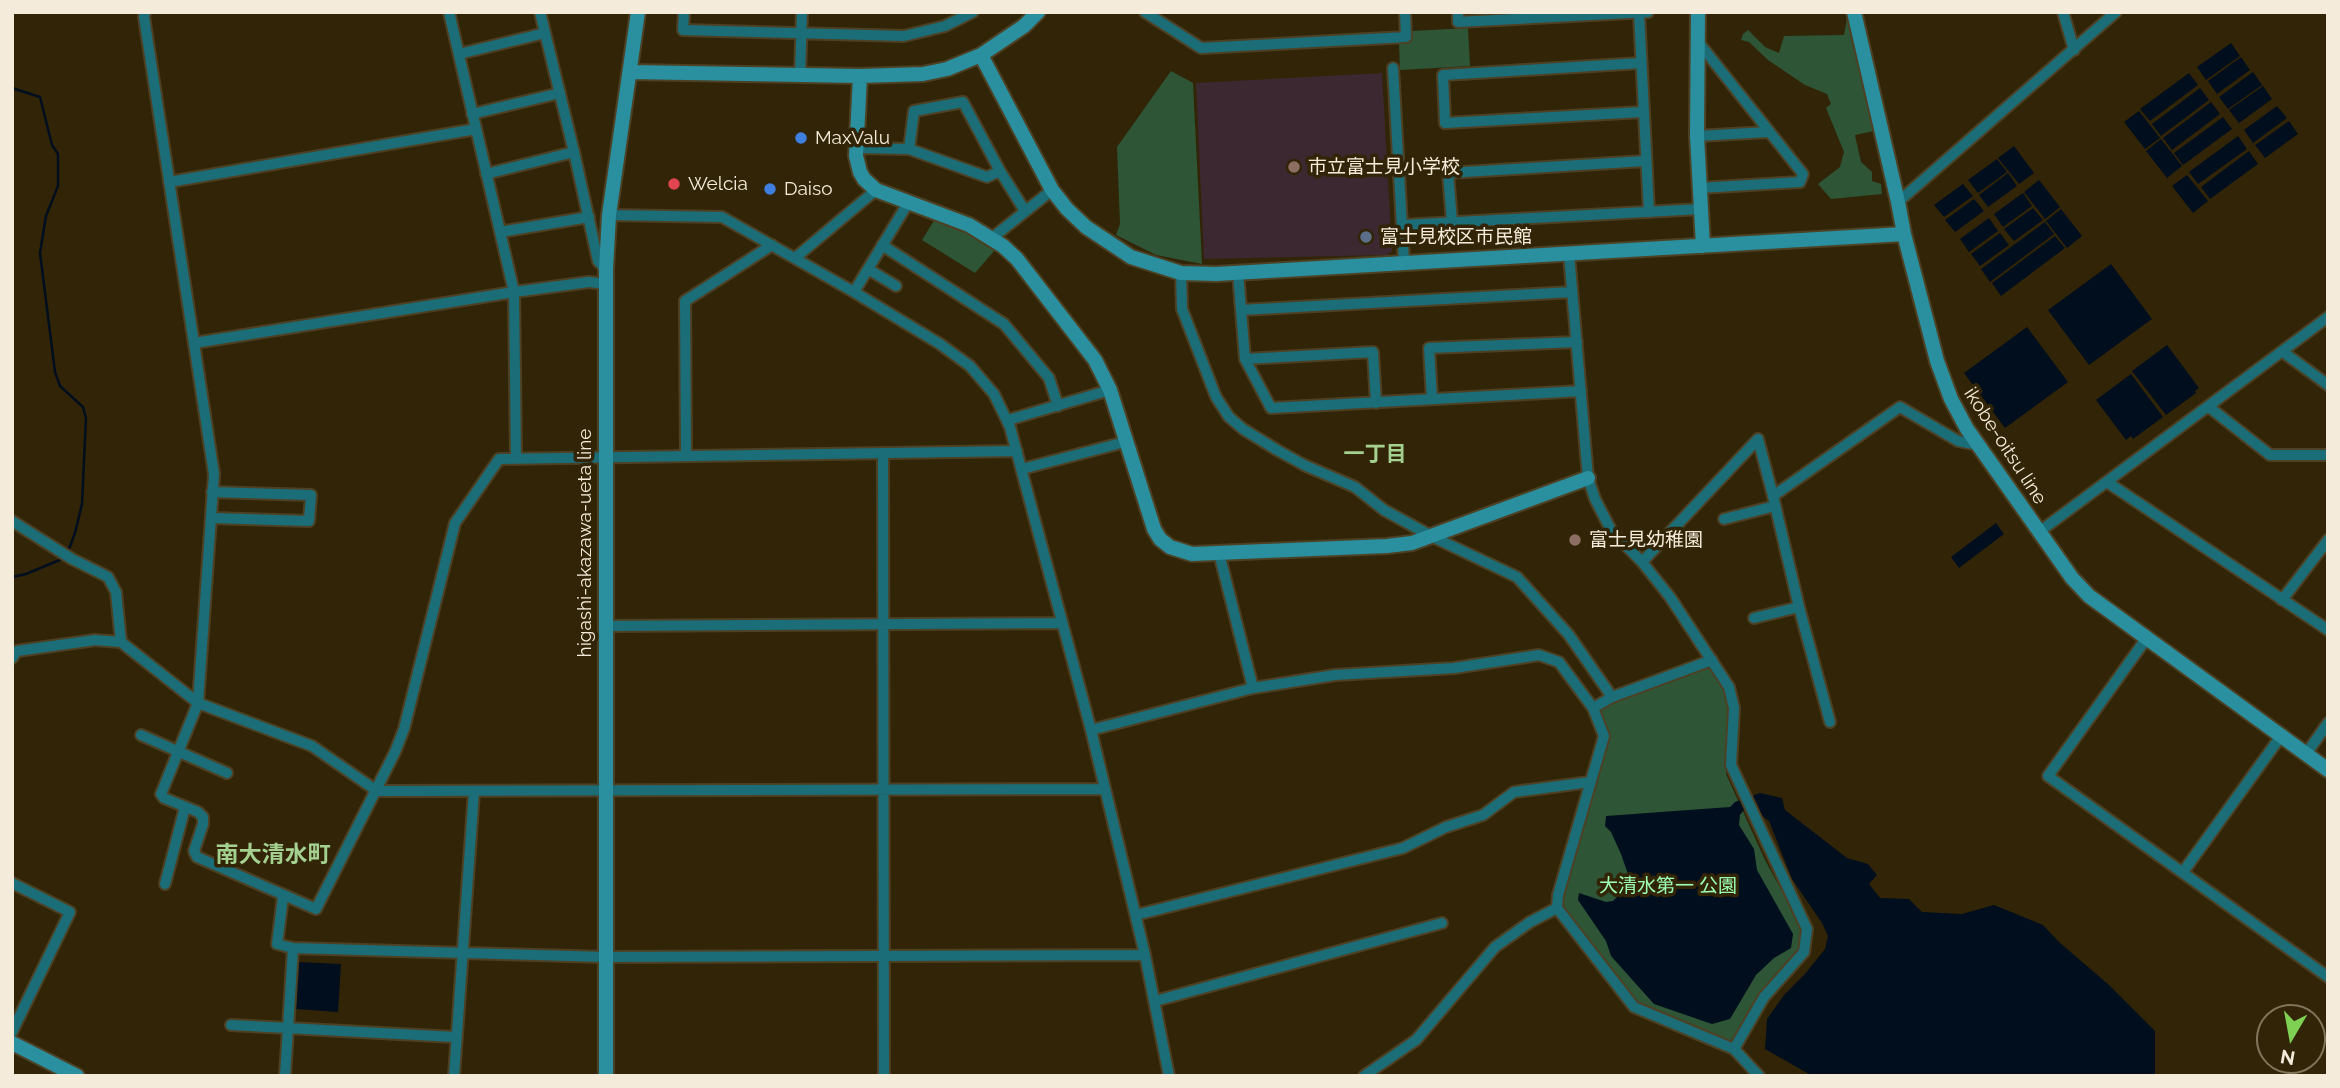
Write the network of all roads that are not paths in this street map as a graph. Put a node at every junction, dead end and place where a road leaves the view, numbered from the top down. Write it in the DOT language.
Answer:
graph roads {
  1 [pos="145,12"];
  2 [pos="449,12"];
  3 [pos="540,12"];
  4 [pos="638,12"];
  5 [pos="684,12"];
  6 [pos="802,12"];
  7 [pos="973,12"];
  8 [pos="1038,12"];
  9 [pos="1405,12"];
  10 [pos="1458,12"];
  11 [pos="1648,12"];
  12 [pos="1698,12"];
  13 [pos="1854,12"];
  14 [pos="2063,12"];
  15 [pos="2116,12"];
  16 [pos="1147,13"];
  17 [pos="1639,13"];
  18 [pos="545,33"];
  19 [pos="801,34"];
  20 [pos="1699,43"];
  21 [pos="2074,50"];
  22 [pos="458,54"];
  23 [pos="981,55"];
  24 [pos="1641,63"];
  25 [pos="1393,68"];
  26 [pos="630,72"];
  27 [pos="800,75"];
  28 [pos="860,76"];
  29 [pos="560,93"];
  30 [pos="1642,112"];
  31 [pos="472,114"];
  32 [pos="476,130"];
  33 [pos="1768,132"];
  34 [pos="1698,136"];
  35 [pos="857,148"];
  36 [pos="909,149"];
  37 [pos="574,152"];
  38 [pos="1645,162"];
  39 [pos="1000,171"];
  40 [pos="486,174"];
  41 [pos="169,182"];
  42 [pos="1699,188"];
  43 [pos="876,190"];
  44 [pos="1052,190"];
  45 [pos="1899,202"];
  46 [pos="908,203"];
  47 [pos="1701,209"];
  48 [pos="1025,211"];
  49 [pos="1649,212"];
  50 [pos="609,215"];
  51 [pos="589,217"];
  52 [pos="1452,222"];
  53 [pos="1402,225"];
  54 [pos="500,232"];
  55 [pos="1904,234"];
  56 [pos="992,238"];
  57 [pos="772,245"];
  58 [pos="882,245"];
  59 [pos="1703,246"];
  60 [pos="1569,254"];
  61 [pos="795,258"];
  62 [pos="1404,262"];
  63 [pos="868,269"];
  64 [pos="1181,273"];
  65 [pos="1238,273"];
  66 [pos="606,276"];
  67 [pos="896,286"];
  68 [pos="514,292"];
  69 [pos="854,292"];
  70 [pos="1572,292"];
  71 [pos="1241,310"];
  72 [pos="2328,317"];
  73 [pos="1577,342"];
  74 [pos="194,343"];
  75 [pos="2283,352"];
  76 [pos="1245,359"];
  77 [pos="2328,385"];
  78 [pos="1110,390"];
  79 [pos="1581,391"];
  80 [pos="1432,399"];
  81 [pos="1376,402"];
  82 [pos="1058,406"];
  83 [pos="2209,407"];
  84 [pos="1008,420"];
  85 [pos="1125,442"];
  86 [pos="1978,445"];
  87 [pos="1017,451"];
  88 [pos="883,454"];
  89 [pos="2328,455"];
  90 [pos="686,456"];
  91 [pos="516,458"];
  92 [pos="604,458"];
  93 [pos="1022,469"];
  94 [pos="1588,478"];
  95 [pos="2107,482"];
  96 [pos="212,492"];
  97 [pos="1774,501"];
  98 [pos="211,518"];
  99 [pos="1724,519"];
  100 [pos="12,522"];
  101 [pos="2039,532"];
  102 [pos="1433,537"];
  103 [pos="2328,540"];
  104 [pos="1219,553"];
  105 [pos="1642,562"];
  106 [pos="2282,600"];
  107 [pos="1800,607"];
  108 [pos="1754,618"];
  109 [pos="1062,623"];
  110 [pos="882,624"];
  111 [pos="604,626"];
  112 [pos="2328,630"];
  113 [pos="2146,639"];
  114 [pos="121,642"];
  115 [pos="12,658"];
  116 [pos="1712,660"];
  117 [pos="1253,688"];
  118 [pos="1612,697"];
  119 [pos="198,703"];
  120 [pos="1593,708"];
  121 [pos="1830,722"];
  122 [pos="2328,723"];
  123 [pos="1091,730"];
  124 [pos="141,735"];
  125 [pos="2281,736"];
  126 [pos="178,751"];
  127 [pos="2306,754"];
  128 [pos="2328,770"];
  129 [pos="227,773"];
  130 [pos="1590,782"];
  131 [pos="1104,789"];
  132 [pos="377,791"];
  133 [pos="474,791"];
  134 [pos="605,791"];
  135 [pos="883,791"];
  136 [pos="185,807"];
  137 [pos="2183,872"];
  138 [pos="12,883"];
  139 [pos="165,884"];
  140 [pos="283,897"];
  141 [pos="1557,908"];
  142 [pos="1136,915"];
  143 [pos="1442,923"];
  144 [pos="293,948"];
  145 [pos="461,953"];
  146 [pos="884,955"];
  147 [pos="1145,955"];
  148 [pos="605,957"];
  149 [pos="2328,977"];
  150 [pos="1155,1002"];
  151 [pos="232,1025"];
  152 [pos="288,1029"];
  153 [pos="12,1032"];
  154 [pos="455,1037"];
  155 [pos="12,1043"];
  156 [pos="1734,1049"];
  157 [pos="77,1076"];
  158 [pos="285,1076"];
  159 [pos="454,1076"];
  160 [pos="606,1076"];
  161 [pos="884,1076"];
  162 [pos="1169,1076"];
  163 [pos="1364,1076"];
  164 [pos="1759,1076"];
  1 -- 41 [label="street"];
  2 -- 22 [label="street"];
  3 -- 18 [label="street"];
  4 -- 26 [label="street, higashi-akazawa-ueta line"];
  5 -- 19 [label="street"];
  6 -- 19 [label="street"];
  7 -- 19 [label="street"];
  8 -- 23 [label="street"];
  9 -- 16 [label="street"];
  10 -- 17 [label="street"];
  11 -- 17 [label="street"];
  12 -- 20 [label="street"];
  13 -- 45 [label="street, ikobe-oitsu line"];
  14 -- 21 [label="street"];
  15 -- 21 [label="street"];
  17 -- 24 [label="street"];
  18 -- 22 [label="street"];
  18 -- 29 [label="street"];
  19 -- 27 [label="street"];
  20 -- 33 [label="street"];
  20 -- 34 [label="street"];
  21 -- 45 [label="street"];
  22 -- 31 [label="street"];
  23 -- 28 [label="street"];
  23 -- 44 [label="street"];
  24 -- 30 [label="street"];
  24 -- 30 [label="street"];
  25 -- 53 [label="street"];
  26 -- 27 [label="street"];
  26 -- 50 [label="street, higashi-akazawa-ueta line"];
  27 -- 28 [label="street"];
  28 -- 35 [label="street"];
  29 -- 31 [label="street"];
  29 -- 37 [label="street"];
  30 -- 38 [label="street"];
  31 -- 32 [label="street"];
  32 -- 40 [label="street"];
  32 -- 41 [label="street"];
  33 -- 34 [label="street"];
  33 -- 42 [label="street"];
  34 -- 42 [label="street"];
  35 -- 36 [label="street"];
  35 -- 43 [label="street"];
  36 -- 39 [label="street"];
  36 -- 39 [label="street"];
  37 -- 40 [label="street"];
  37 -- 51 [label="street"];
  38 -- 49 [label="street"];
  38 -- 52 [label="street"];
  39 -- 48 [label="street"];
  40 -- 54 [label="street"];
  41 -- 74 [label="street"];
  42 -- 47 [label="street"];
  43 -- 46 [label="street"];
  43 -- 61 [label="street"];
  44 -- 48 [label="street"];
  44 -- 64 [label="street"];
  45 -- 55 [label="street, ikobe-oitsu line"];
  46 -- 56 [label="street"];
  46 -- 58 [label="street"];
  47 -- 49 [label="street"];
  47 -- 59 [label="street"];
  48 -- 56 [label="street"];
  49 -- 52 [label="street"];
  50 -- 57 [label="street"];
  50 -- 66 [label="street, higashi-akazawa-ueta line"];
  51 -- 54 [label="street"];
  51 -- 66 [label="street"];
  52 -- 53 [label="street"];
  53 -- 62 [label="street"];
  54 -- 68 [label="street"];
  55 -- 59 [label="street"];
  55 -- 86 [label="street, ikobe-oitsu line"];
  56 -- 78 [label="street"];
  57 -- 61 [label="street"];
  57 -- 90 [label="street"];
  58 -- 63 [label="street"];
  58 -- 82 [label="street"];
  59 -- 60 [label="street"];
  60 -- 62 [label="street"];
  60 -- 70 [label="street"];
  61 -- 69 [label="street"];
  62 -- 65 [label="street"];
  63 -- 67 [label="street"];
  63 -- 69 [label="street"];
  64 -- 65 [label="street"];
  64 -- 102 [label="street"];
  65 -- 71 [label="street"];
  66 -- 68 [label="street"];
  66 -- 92 [label="street, higashi-akazawa-ueta line"];
  68 -- 74 [label="street"];
  68 -- 91 [label="street"];
  69 -- 84 [label="street"];
  70 -- 71 [label="street"];
  70 -- 73 [label="street"];
  71 -- 76 [label="street"];
  72 -- 75 [label="street"];
  73 -- 79 [label="street"];
  73 -- 80 [label="street"];
  74 -- 96 [label="street"];
  75 -- 77 [label="street"];
  75 -- 83 [label="street"];
  76 -- 81 [label="street"];
  76 -- 81 [label="street"];
  78 -- 82 [label="street"];
  78 -- 85 [label="street"];
  79 -- 80 [label="street"];
  79 -- 94 [label="street"];
  80 -- 81 [label="street"];
  82 -- 84 [label="street"];
  83 -- 89 [label="street"];
  83 -- 95 [label="street"];
  84 -- 87 [label="street"];
  85 -- 93 [label="street"];
  85 -- 104 [label="street"];
  86 -- 97 [label="street"];
  86 -- 101 [label="street, ikobe-oitsu line"];
  87 -- 88 [label="street"];
  87 -- 93 [label="street"];
  88 -- 90 [label="street"];
  88 -- 110 [label="street"];
  90 -- 92 [label="street"];
  91 -- 92 [label="street"];
  91 -- 132 [label="street"];
  92 -- 111 [label="street, higashi-akazawa-ueta line"];
  93 -- 109 [label="street"];
  94 -- 102 [label="street"];
  94 -- 105 [label="street"];
  95 -- 101 [label="street"];
  95 -- 106 [label="street"];
  96 -- 98 [label="street"];
  96 -- 98 [label="street"];
  97 -- 99 [label="street"];
  97 -- 105 [label="street"];
  97 -- 107 [label="street"];
  98 -- 119 [label="street"];
  100 -- 114 [label="street"];
  101 -- 113 [label="street, ikobe-oitsu line"];
  102 -- 104 [label="street"];
  102 -- 118 [label="street"];
  103 -- 106 [label="street"];
  104 -- 117 [label="street"];
  105 -- 116 [label="street"];
  106 -- 112 [label="street"];
  107 -- 108 [label="street"];
  107 -- 121 [label="street"];
  109 -- 110 [label="street"];
  109 -- 123 [label="street"];
  110 -- 111 [label="street"];
  110 -- 135 [label="street"];
  111 -- 134 [label="street, higashi-akazawa-ueta line"];
  113 -- 125 [label="street, ikobe-oitsu line"];
  113 -- 137 [label="street"];
  114 -- 115 [label="street"];
  114 -- 119 [label="street"];
  116 -- 118 [label="street"];
  116 -- 156 [label="street"];
  117 -- 120 [label="street"];
  117 -- 123 [label="street"];
  118 -- 120 [label="street"];
  119 -- 126 [label="street"];
  119 -- 132 [label="street"];
  120 -- 130 [label="street"];
  122 -- 127 [label="street"];
  123 -- 131 [label="street"];
  124 -- 126 [label="street"];
  125 -- 127 [label="street, ikobe-oitsu line"];
  125 -- 137 [label="street"];
  126 -- 129 [label="street"];
  126 -- 136 [label="street"];
  127 -- 128 [label="street, ikobe-oitsu line"];
  130 -- 141 [label="street"];
  130 -- 142 [label="street"];
  131 -- 135 [label="street"];
  131 -- 142 [label="street"];
  132 -- 133 [label="street"];
  132 -- 140 [label="street"];
  133 -- 134 [label="street"];
  133 -- 145 [label="street"];
  134 -- 135 [label="street"];
  134 -- 148 [label="street, higashi-akazawa-ueta line"];
  135 -- 146 [label="street"];
  136 -- 139 [label="street"];
  136 -- 140 [label="street"];
  137 -- 149 [label="street"];
  138 -- 153 [label="street"];
  140 -- 144 [label="street"];
  141 -- 156 [label="street"];
  141 -- 163 [label="street"];
  142 -- 147 [label="street"];
  143 -- 150 [label="street"];
  144 -- 145 [label="street"];
  144 -- 152 [label="street"];
  145 -- 148 [label="street"];
  145 -- 154 [label="street"];
  146 -- 147 [label="street"];
  146 -- 148 [label="street"];
  146 -- 161 [label="street"];
  147 -- 150 [label="street"];
  148 -- 160 [label="street, higashi-akazawa-ueta line"];
  150 -- 162 [label="street"];
  151 -- 152 [label="street"];
  152 -- 154 [label="street"];
  152 -- 158 [label="street"];
  154 -- 159 [label="street"];
  155 -- 157 [label="street"];
  156 -- 164 [label="street"];
}
